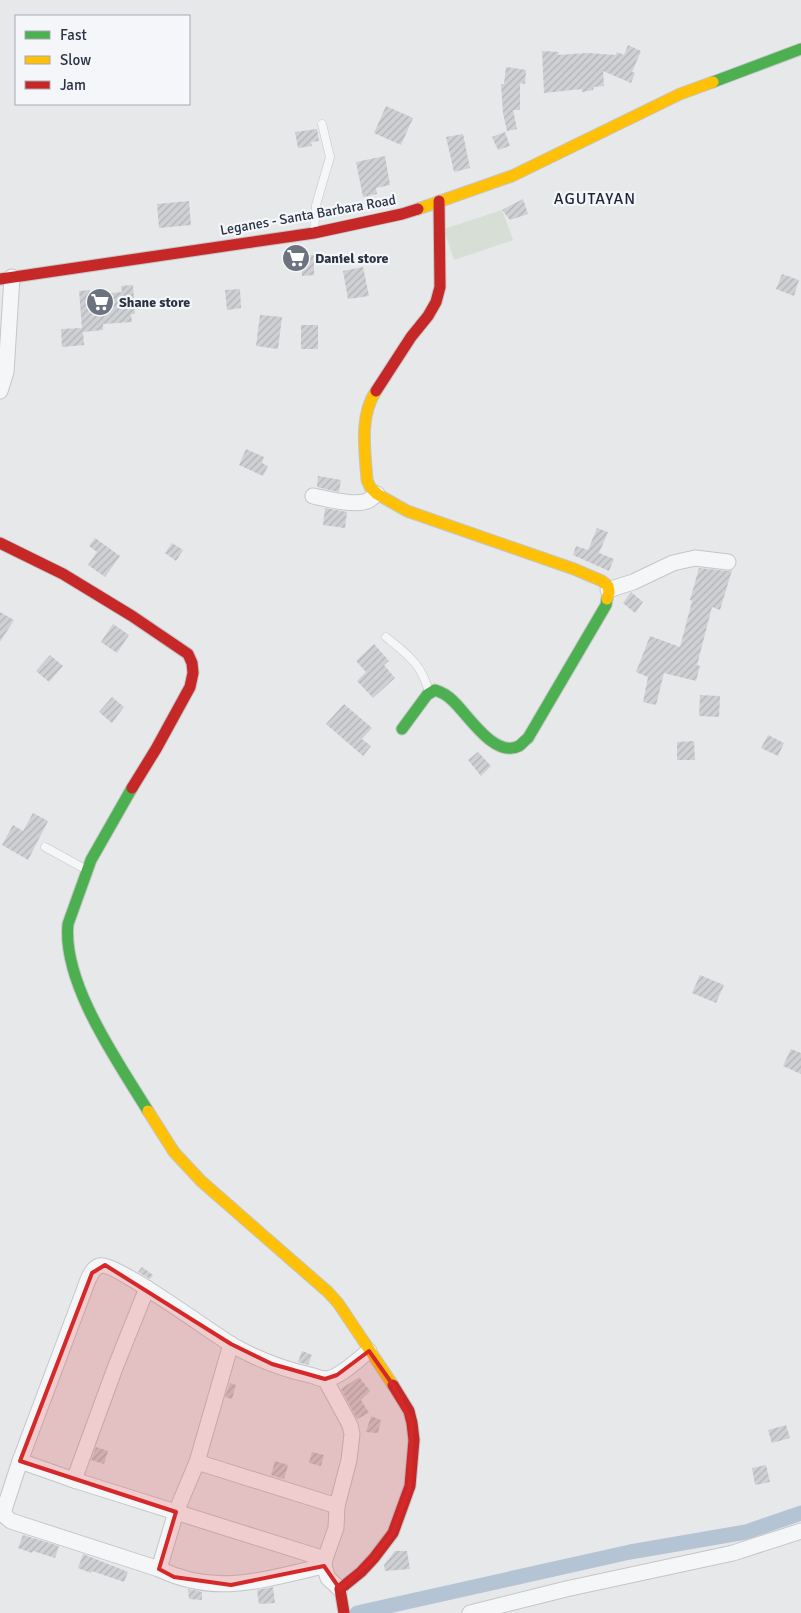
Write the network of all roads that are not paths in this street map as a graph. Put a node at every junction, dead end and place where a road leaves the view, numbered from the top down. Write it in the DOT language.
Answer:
graph roads {
  1 [pos="801,49"];
  2 [pos="322,124"];
  3 [pos="439,201"];
  4 [pos="314,232"];
  5 [pos="6,278"];
  6 [pos="0,391"];
  7 [pos="377,494"];
  8 [pos="313,496"];
  9 [pos="0,543"];
  10 [pos="728,562"];
  11 [pos="608,590"];
  12 [pos="386,637"];
  13 [pos="430,694"];
  14 [pos="402,728"];
  15 [pos="45,847"];
  16 [pos="87,870"];
  17 [pos="147,1288"];
  18 [pos="231,1344"];
  19 [pos="369,1351"];
  20 [pos="325,1379"];
  21 [pos="20,1461"];
  22 [pos="197,1462"];
  23 [pos="74,1480"];
  24 [pos="338,1506"];
  25 [pos="176,1512"];
  26 [pos="801,1532"];
  27 [pos="324,1562"];
  28 [pos="159,1569"];
  29 [pos="341,1594"];
  30 [pos="344,1613"];
  31 [pos="470,1613"];
  1 -- 3 [label="street, Leganes - Santa Barbara Road"];
  2 -- 4 [label="lane"];
  3 -- 4 [label="street, Leganes - Santa Barbara Road"];
  3 -- 7 [label="street"];
  4 -- 5 [label="street, Leganes - Santa Barbara Road"];
  5 -- 6 [label="street"];
  7 -- 8 [label="street"];
  7 -- 11 [label="street"];
  9 -- 16 [label="street"];
  10 -- 11 [label="street"];
  11 -- 13 [label="street"];
  12 -- 13 [label="lane"];
  13 -- 14 [label="street"];
  15 -- 16 [label="lane"];
  16 -- 19 [label="street"];
  17 -- 18 [label="street"];
  17 -- 21 [label="street"];
  17 -- 23 [label="street"];
  18 -- 20 [label="street"];
  18 -- 22 [label="street"];
  19 -- 20 [label="street"];
  19 -- 29 [label="street"];
  20 -- 24 [label="street"];
  21 -- 23 [label="street"];
  21 -- 28 [label="street"];
  22 -- 24 [label="street"];
  22 -- 25 [label="street"];
  23 -- 25 [label="street"];
  24 -- 27 [label="street"];
  25 -- 27 [label="street"];
  25 -- 28 [label="street"];
  26 -- 31 [label="street"];
  27 -- 28 [label="street"];
  27 -- 29 [label="street"];
  29 -- 30 [label="street"];
}
